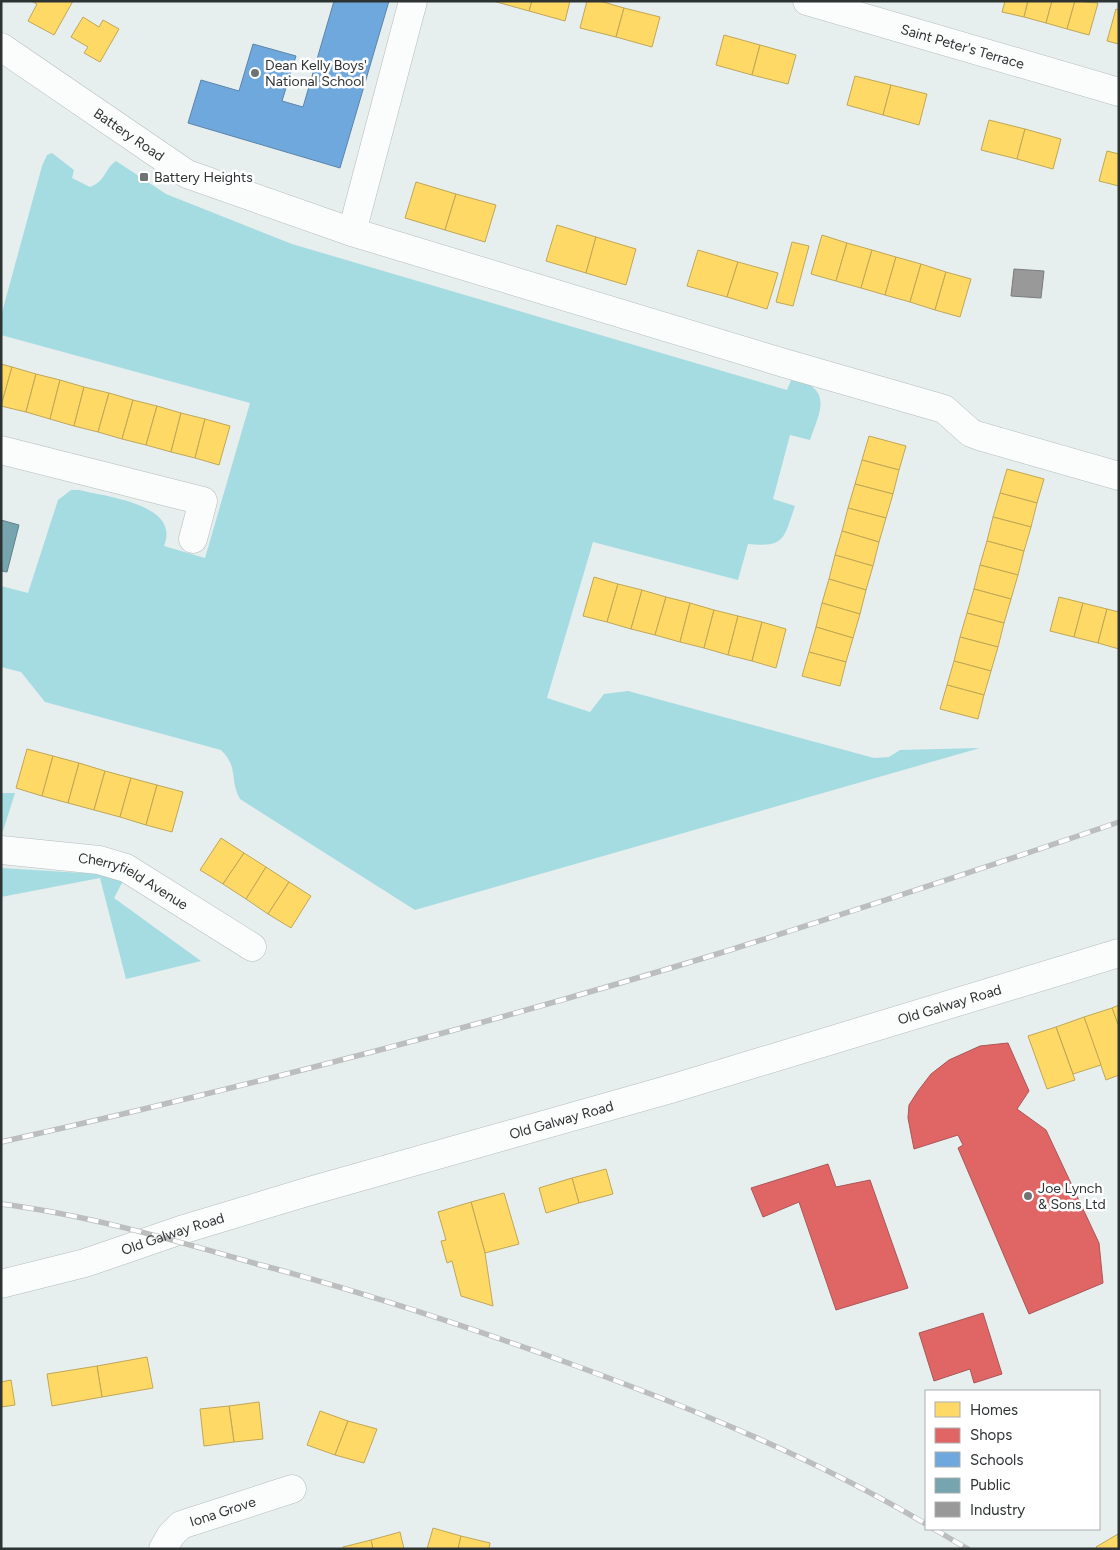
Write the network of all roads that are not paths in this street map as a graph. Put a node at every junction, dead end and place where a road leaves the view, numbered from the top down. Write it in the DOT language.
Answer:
graph roads {
  1 [pos="413,1"];
  2 [pos="807,1"];
  3 [pos="1,47"];
  4 [pos="1119,92"];
  5 [pos="352,232"];
  6 [pos="1,450"];
  7 [pos="1119,476"];
  8 [pos="193,539"];
  9 [pos="1,850"];
  10 [pos="252,947"];
  11 [pos="1119,953"];
  12 [pos="1,1284"];
  13 [pos="292,1489"];
  14 [pos="163,1549"];
  1 -- 5 [label="street"];
  2 -- 4 [label="street, Saint Peter's Terrace"];
  3 -- 5 [label="street, Battery Road"];
  5 -- 7 [label="street, Battery Road"];
  6 -- 8 [label="street"];
  9 -- 10 [label="street, Cherryfield Avenue"];
  11 -- 12 [label="street, Old Galway Road"];
  13 -- 14 [label="street, Iona Grove"];
}
